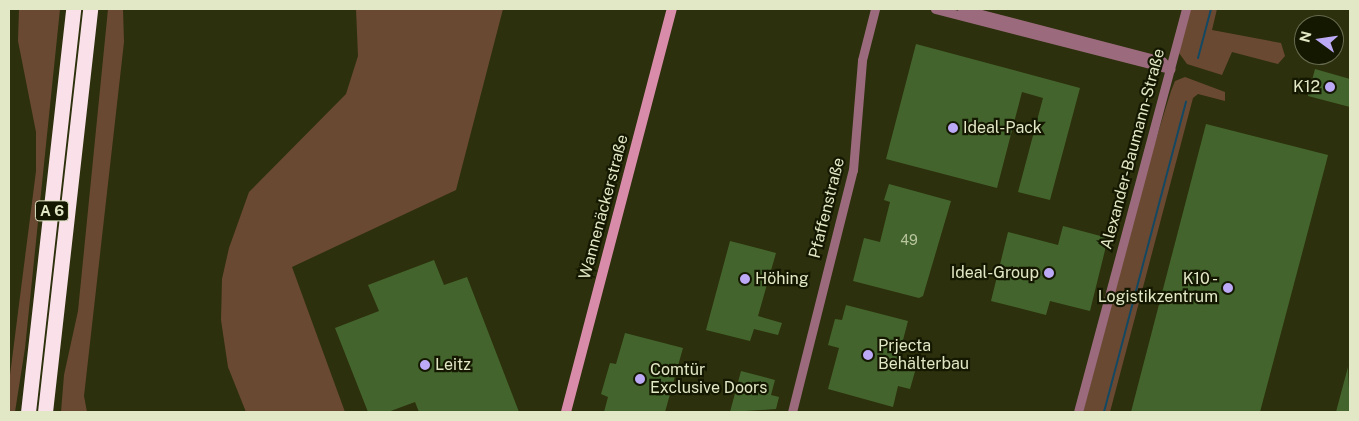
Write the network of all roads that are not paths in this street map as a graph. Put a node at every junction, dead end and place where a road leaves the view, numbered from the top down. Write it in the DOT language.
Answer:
graph roads {
  1 [pos="73,9"];
  2 [pos="90,9"];
  3 [pos="672,9"];
  4 [pos="875,9"];
  5 [pos="935,9"];
  6 [pos="1186,9"];
  7 [pos="965,12"];
  8 [pos="1170,69"];
  9 [pos="28,412"];
  10 [pos="45,412"];
  11 [pos="566,412"];
  12 [pos="792,412"];
  13 [pos="1078,412"];
  1 -- 9 [label="highway, A 6"];
  2 -- 10 [label="highway, A 6"];
  3 -- 11 [label="street, Wannenäckerstraße"];
  4 -- 12 [label="street, Pfaffenstraße"];
  5 -- 7 [label="street"];
  6 -- 8 [label="street, Alexander-Baumann-Straße"];
  7 -- 8 [label="street"];
  8 -- 13 [label="street, Alexander-Baumann-Straße"];
}
